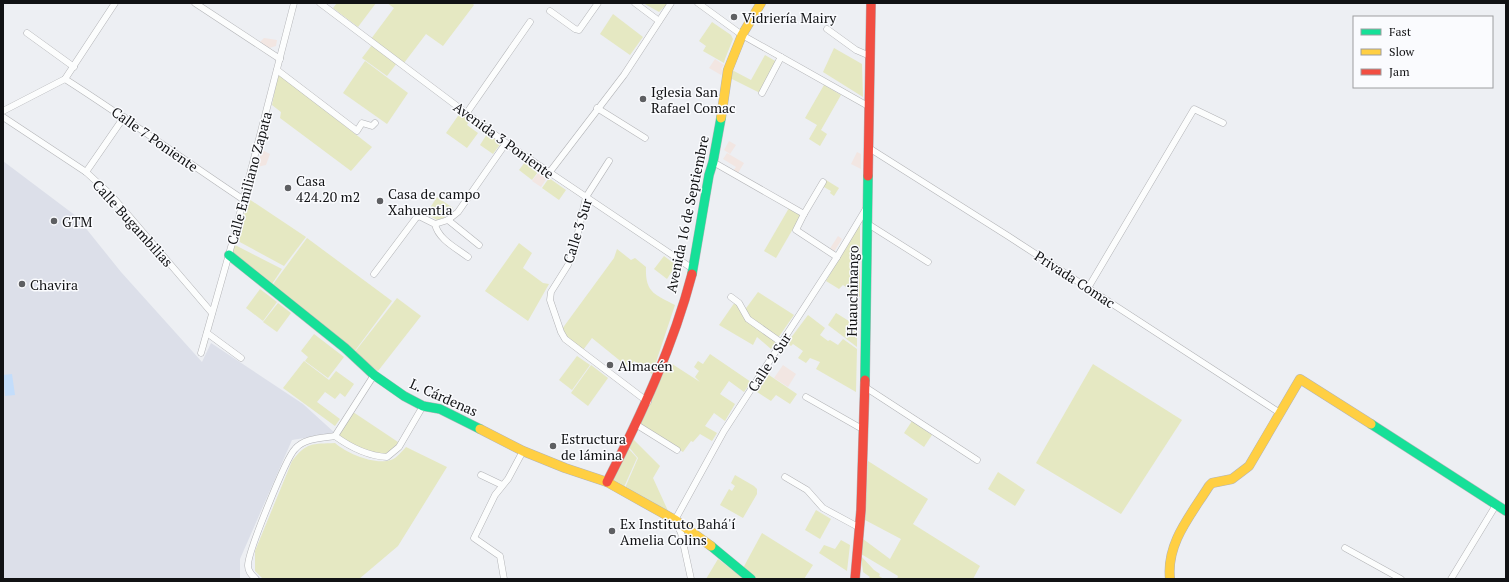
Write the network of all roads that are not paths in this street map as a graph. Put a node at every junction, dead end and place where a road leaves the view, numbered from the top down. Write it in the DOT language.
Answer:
graph roads {
  1 [pos="115,3"];
  2 [pos="195,3"];
  3 [pos="294,3"];
  4 [pos="320,3"];
  5 [pos="598,3"];
  6 [pos="635,3"];
  7 [pos="672,3"];
  8 [pos="698,3"];
  9 [pos="761,3"];
  10 [pos="871,3"];
  11 [pos="550,11"];
  12 [pos="659,21"];
  13 [pos="530,22"];
  14 [pos="827,29"];
  15 [pos="27,33"];
  16 [pos="742,35"];
  17 [pos="870,56"];
  18 [pos="782,57"];
  19 [pos="280,59"];
  20 [pos="74,67"];
  21 [pos="278,70"];
  22 [pos="65,79"];
  23 [pos="762,93"];
  24 [pos="868,106"];
  25 [pos="597,108"];
  26 [pos="3,111"];
  27 [pos="466,114"];
  28 [pos="124,117"];
  29 [pos="3,118"];
  30 [pos="1223,123"];
  31 [pos="375,124"];
  32 [pos="646,138"];
  33 [pos="506,142"];
  34 [pos="868,148"];
  35 [pos="608,161"];
  36 [pos="713,162"];
  37 [pos="86,172"];
  38 [pos="549,173"];
  39 [pos="823,182"];
  40 [pos="586,197"];
  41 [pos="244,200"];
  42 [pos="868,206"];
  43 [pos="804,214"];
  44 [pos="448,220"];
  45 [pos="435,224"];
  46 [pos="868,224"];
  47 [pos="479,245"];
  48 [pos="229,255"];
  49 [pos="468,257"];
  50 [pos="837,257"];
  51 [pos="928,262"];
  52 [pos="693,269"];
  53 [pos="374,274"];
  54 [pos="1088,288"];
  55 [pos="731,297"];
  56 [pos="212,314"];
  57 [pos="207,333"];
  58 [pos="782,343"];
  59 [pos="201,352"];
  60 [pos="241,358"];
  61 [pos="374,375"];
  62 [pos="865,386"];
  63 [pos="806,397"];
  64 [pos="648,402"];
  65 [pos="423,406"];
  66 [pos="1280,413"];
  67 [pos="636,425"];
  68 [pos="864,430"];
  69 [pos="335,436"];
  70 [pos="677,450"];
  71 [pos="523,451"];
  72 [pos="977,460"];
  73 [pos="481,475"];
  74 [pos="785,477"];
  75 [pos="607,482"];
  76 [pos="502,485"];
  77 [pos="1496,505"];
  78 [pos="1506,511"];
  79 [pos="675,520"];
  80 [pos="860,528"];
  81 [pos="1345,548"];
  82 [pos="256,579"];
  83 [pos="504,579"];
  84 [pos="691,579"];
  85 [pos="751,579"];
  86 [pos="855,579"];
  87 [pos="1170,579"];
  88 [pos="1401,579"];
  89 [pos="1451,579"];
  1 -- 20 [label="street"];
  2 -- 19 [label="street"];
  3 -- 19 [label="street, Calle Emiliano Zapata"];
  4 -- 27 [label="street, Avenida 3 Poniente"];
  5 -- 11 [label="street"];
  6 -- 12 [label="street"];
  7 -- 12 [label="street"];
  8 -- 16 [label="street"];
  9 -- 16 [label="street, Avenida 16 de Septiembre"];
  10 -- 17 [label="street, Huauchinango"];
  12 -- 25 [label="street"];
  13 -- 27 [label="street"];
  14 -- 17 [label="street"];
  15 -- 20 [label="street"];
  16 -- 18 [label="street"];
  16 -- 36 [label="street, Avenida 16 de Septiembre"];
  17 -- 24 [label="street, Huauchinango"];
  18 -- 23 [label="street"];
  18 -- 24 [label="street"];
  19 -- 21 [label="street, Calle Emiliano Zapata"];
  20 -- 22 [label="street"];
  21 -- 31 [label="street"];
  21 -- 41 [label="street, Calle Emiliano Zapata"];
  22 -- 26 [label="street"];
  22 -- 28 [label="street, Calle 7 Poniente"];
  24 -- 34 [label="street, Huauchinango"];
  25 -- 32 [label="street"];
  25 -- 38 [label="street"];
  27 -- 33 [label="street, Avenida 3 Poniente"];
  28 -- 37 [label="street"];
  28 -- 41 [label="street, Calle 7 Poniente"];
  29 -- 37 [label="street, Calle Bugambilias"];
  30 -- 54 [label="street"];
  33 -- 38 [label="street, Avenida 3 Poniente"];
  33 -- 44 [label="street"];
  34 -- 42 [label="street, Huauchinango"];
  34 -- 54 [label="street, Privada Comac"];
  35 -- 40 [label="street, Calle 3 Sur"];
  36 -- 43 [label="street"];
  36 -- 52 [label="street, Avenida 16 de Septiembre"];
  37 -- 56 [label="street, Calle Bugambilias"];
  38 -- 40 [label="street, Avenida 3 Poniente"];
  39 -- 43 [label="street"];
  40 -- 52 [label="street, Avenida 3 Poniente"];
  40 -- 64 [label="street, Calle 3 Sur"];
  41 -- 48 [label="street, Calle Emiliano Zapata"];
  42 -- 46 [label="street, Huauchinango"];
  42 -- 50 [label="street, Calle 2 Sur"];
  43 -- 50 [label="street"];
  44 -- 45 [label="street"];
  44 -- 47 [label="street"];
  45 -- 49 [label="street"];
  45 -- 53 [label="street"];
  46 -- 51 [label="street"];
  46 -- 62 [label="street, Huauchinango"];
  48 -- 56 [label="street, Calle Emiliano Zapata"];
  48 -- 61 [label="street, L. Cárdenas"];
  50 -- 58 [label="street, Calle 2 Sur"];
  52 -- 64 [label="street, Avenida 16 de Septiembre"];
  54 -- 66 [label="street, Privada Comac"];
  55 -- 58 [label="street"];
  56 -- 57 [label="street, Calle Emiliano Zapata"];
  57 -- 59 [label="street, Calle Emiliano Zapata"];
  57 -- 60 [label="street"];
  58 -- 79 [label="street, Calle 2 Sur"];
  61 -- 65 [label="street, L. Cárdenas"];
  61 -- 69 [label="street"];
  62 -- 68 [label="street, Huauchinango"];
  62 -- 72 [label="street"];
  63 -- 68 [label="street"];
  64 -- 67 [label="street, Avenida 16 de Septiembre"];
  65 -- 69 [label="street"];
  65 -- 71 [label="street, L. Cárdenas"];
  66 -- 77 [label="street"];
  66 -- 87 [label="street"];
  67 -- 70 [label="street"];
  67 -- 75 [label="street, Avenida 16 de Septiembre"];
  68 -- 80 [label="street, Huauchinango"];
  69 -- 82 [label="street"];
  71 -- 75 [label="street, L. Cárdenas"];
  71 -- 76 [label="street"];
  73 -- 76 [label="street"];
  74 -- 80 [label="street"];
  75 -- 79 [label="street, L. Cárdenas"];
  76 -- 83 [label="street"];
  77 -- 78 [label="street"];
  77 -- 89 [label="street"];
  79 -- 84 [label="street"];
  79 -- 85 [label="street, L. Cárdenas"];
  80 -- 86 [label="street, Huauchinango"];
  81 -- 88 [label="street"];
}
